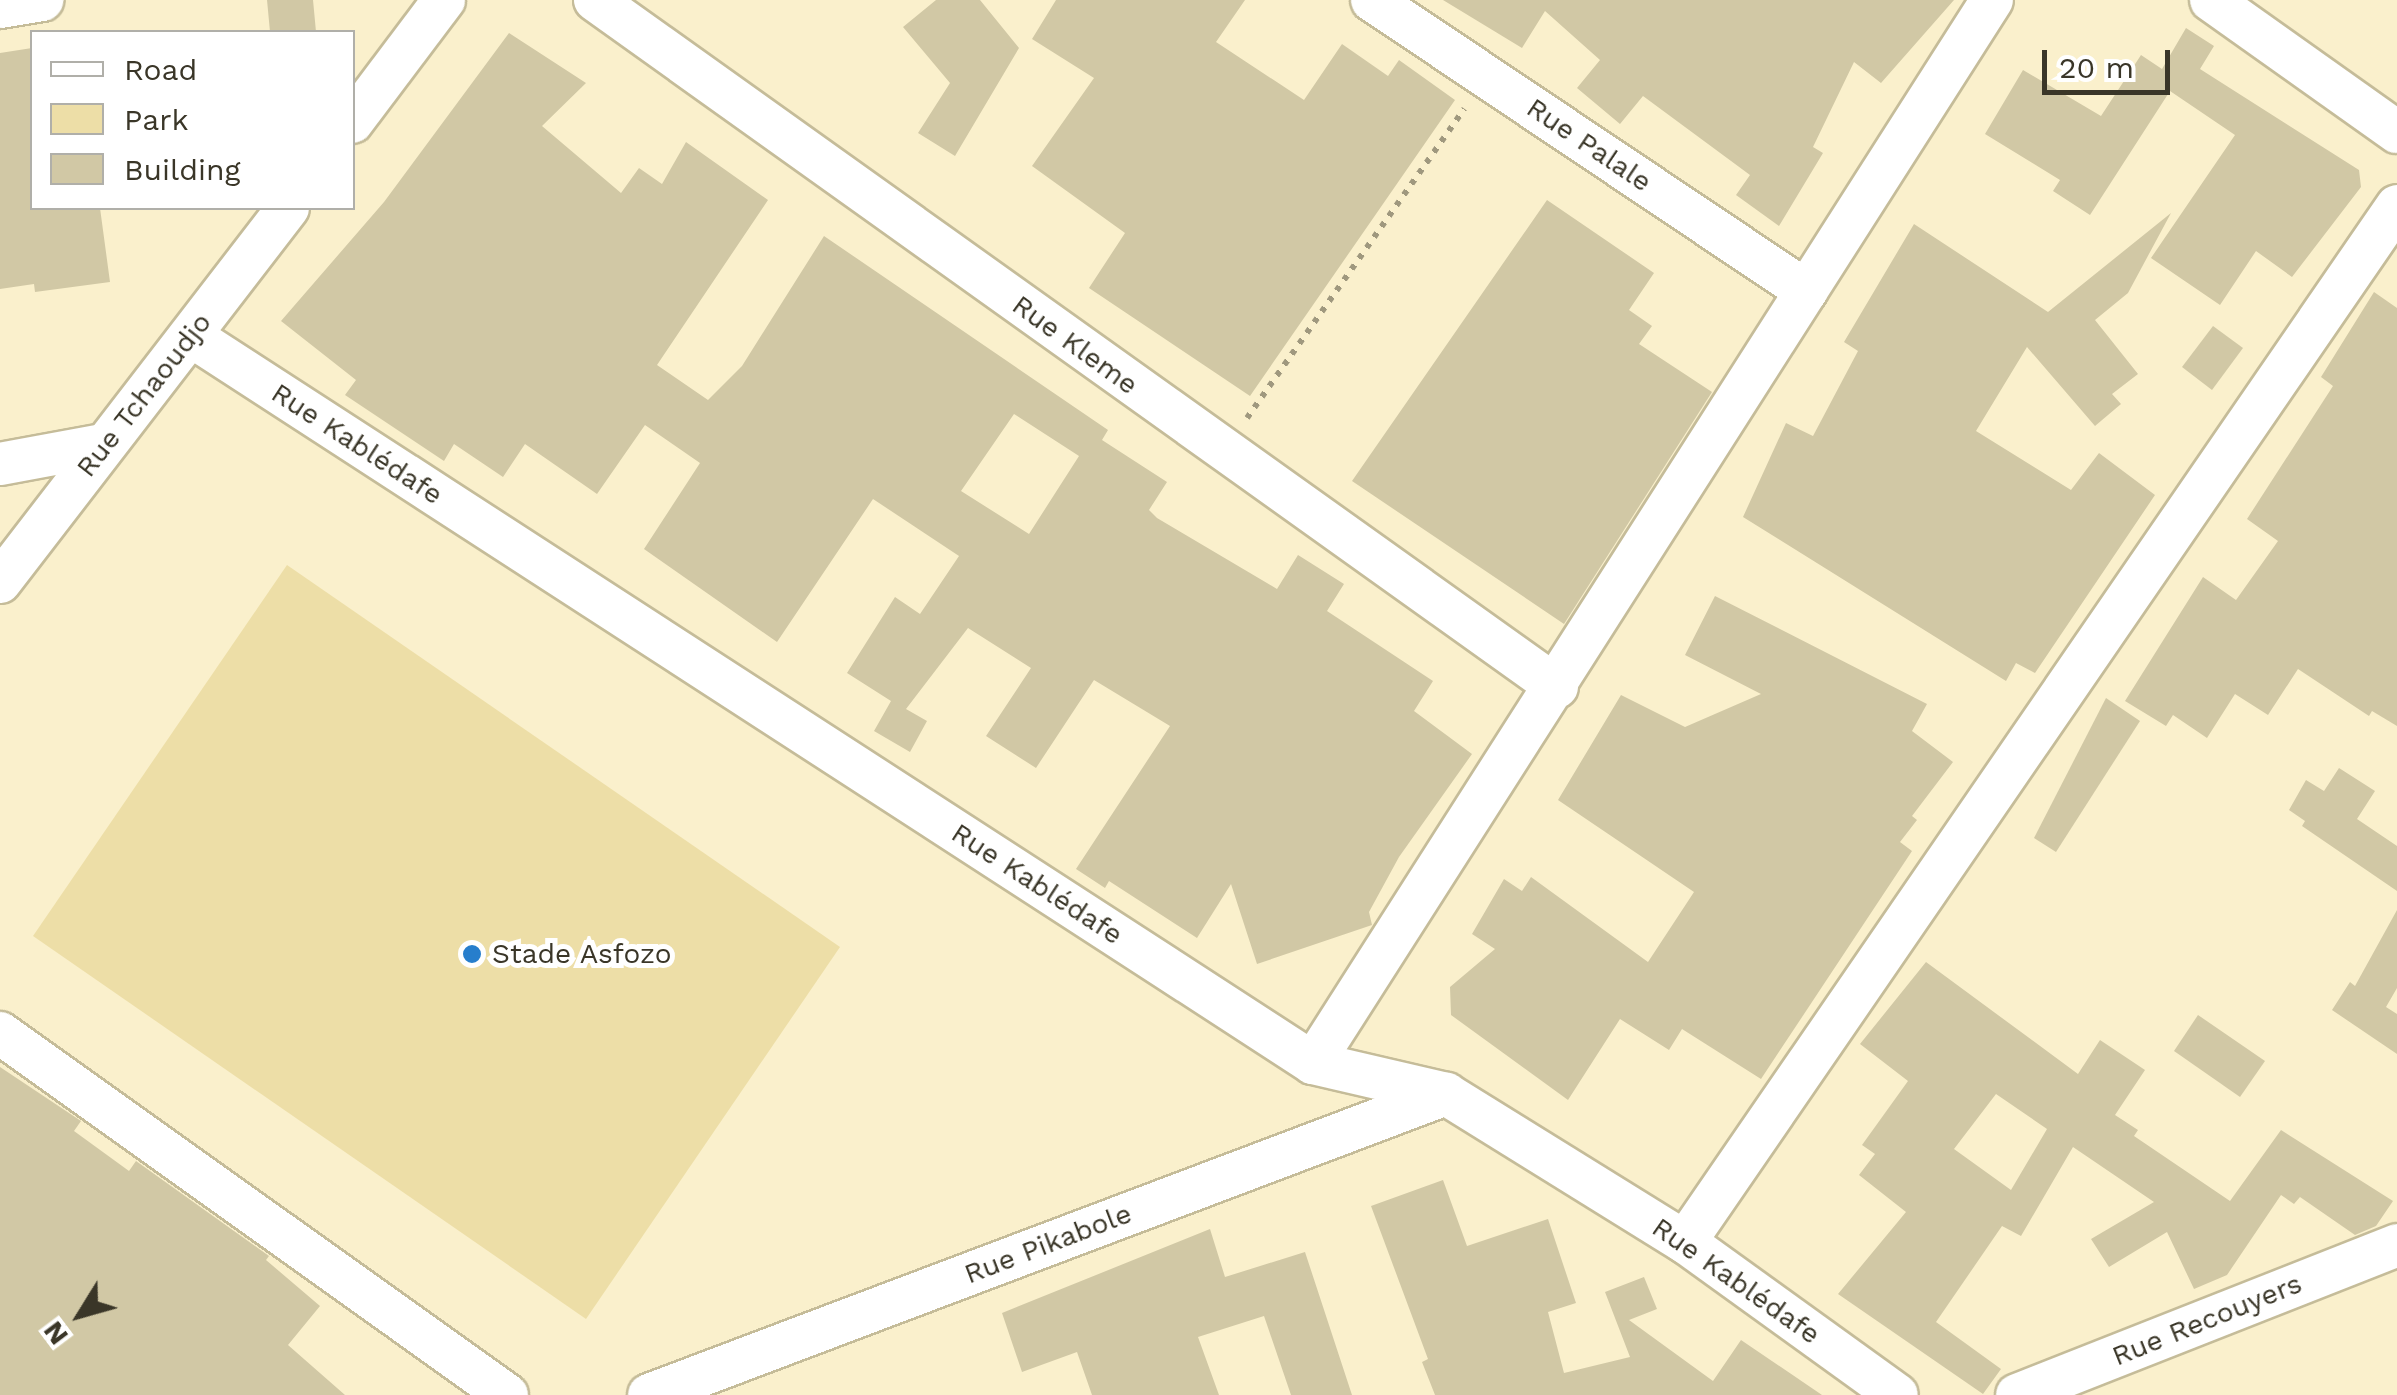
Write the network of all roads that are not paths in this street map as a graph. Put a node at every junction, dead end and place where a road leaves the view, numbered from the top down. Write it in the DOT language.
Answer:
graph roads {
  1 [pos="42,0"];
  2 [pos="444,0"];
  3 [pos="596,0"];
  4 [pos="1372,0"];
  5 [pos="1992,0"];
  6 [pos="2211,0"];
  7 [pos="0,6"];
  8 [pos="355,118"];
  9 [pos="2397,132"];
  10 [pos="2397,206"];
  11 [pos="286,210"];
  12 [pos="1806,291"];
  13 [pos="191,336"];
  14 [pos="104,445"];
  15 [pos="0,464"];
  16 [pos="0,582"];
  17 [pos="1557,688"];
  18 [pos="0,1033"];
  19 [pos="1313,1063"];
  20 [pos="1446,1094"];
  21 [pos="1685,1242"];
  22 [pos="2397,1245"];
  23 [pos="507,1395"];
  24 [pos="649,1395"];
  25 [pos="1897,1395"];
  26 [pos="2017,1395"];
  1 -- 7 [label="street"];
  2 -- 8 [label="street"];
  3 -- 17 [label="street, Rue Kleme"];
  4 -- 12 [label="street, Rue Palale"];
  5 -- 12 [label="street"];
  6 -- 9 [label="street"];
  10 -- 21 [label="street"];
  11 -- 13 [label="street, Rue Tchaoudjo"];
  12 -- 17 [label="street"];
  13 -- 14 [label="street, Rue Tchaoudjo"];
  13 -- 19 [label="street, Rue Kablédafe"];
  14 -- 15 [label="street"];
  14 -- 16 [label="street, Rue Tchaoudjo"];
  17 -- 19 [label="street"];
  18 -- 23 [label="street"];
  19 -- 20 [label="street, Rue Kablédafe"];
  20 -- 21 [label="street, Rue Kablédafe"];
  20 -- 24 [label="street, Rue Pikabole"];
  21 -- 25 [label="street, Rue Kablédafe"];
  22 -- 26 [label="street, Rue Recouyers"];
}
